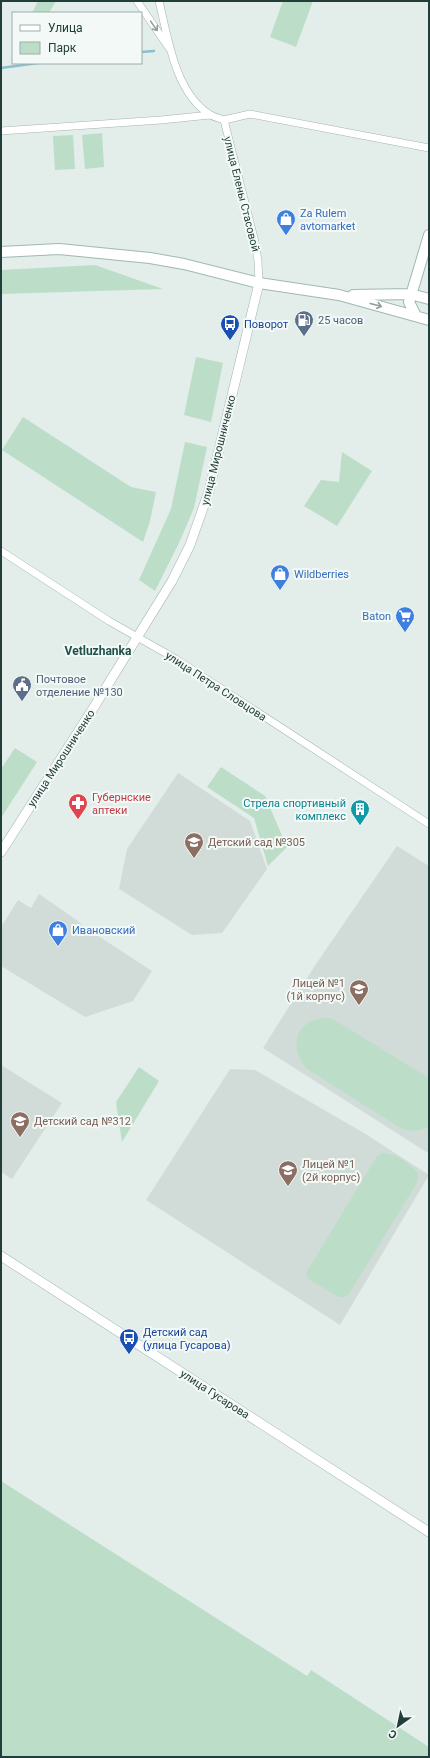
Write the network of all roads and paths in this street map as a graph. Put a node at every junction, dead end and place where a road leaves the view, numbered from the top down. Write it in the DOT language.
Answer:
graph roads {
  1 [pos="136,1"];
  2 [pos="159,1"];
  3 [pos="171,51"];
  4 [pos="210,115"];
  5 [pos="224,120"];
  6 [pos="1,131"];
  7 [pos="429,148"];
  8 [pos="429,235"];
  9 [pos="1,252"];
  10 [pos="259,283"];
  11 [pos="410,294"];
  12 [pos="339,295"];
  13 [pos="429,300"];
  14 [pos="416,316"];
  15 [pos="429,320"];
  16 [pos="1,551"];
  17 [pos="138,636"];
  18 [pos="429,824"];
  19 [pos="1,852"];
  20 [pos="1,1256"];
  21 [pos="429,1532"];
  1 -- 3 [label="street, one-way"];
  2 -- 3 [label="street"];
  3 -- 4 [label="street"];
  4 -- 5 [label="street"];
  4 -- 6 [label="street"];
  5 -- 7 [label="street"];
  5 -- 10 [label="street, улица Елены Стасовой"];
  8 -- 11 [label="main road"];
  9 -- 10 [label="main road"];
  10 -- 12 [label="main road"];
  10 -- 17 [label="street, улица Мирошниченко"];
  11 -- 12 [label="main road"];
  11 -- 13 [label="main road"];
  11 -- 14 [label="main road"];
  12 -- 14 [label="main road, one-way"];
  14 -- 15 [label="main road"];
  16 -- 17 [label="street, улица Петра Словцова"];
  17 -- 18 [label="street, улица Петра Словцова"];
  17 -- 19 [label="street, улица Мирошниченко"];
  20 -- 21 [label="street, улица Гусарова"];
}
